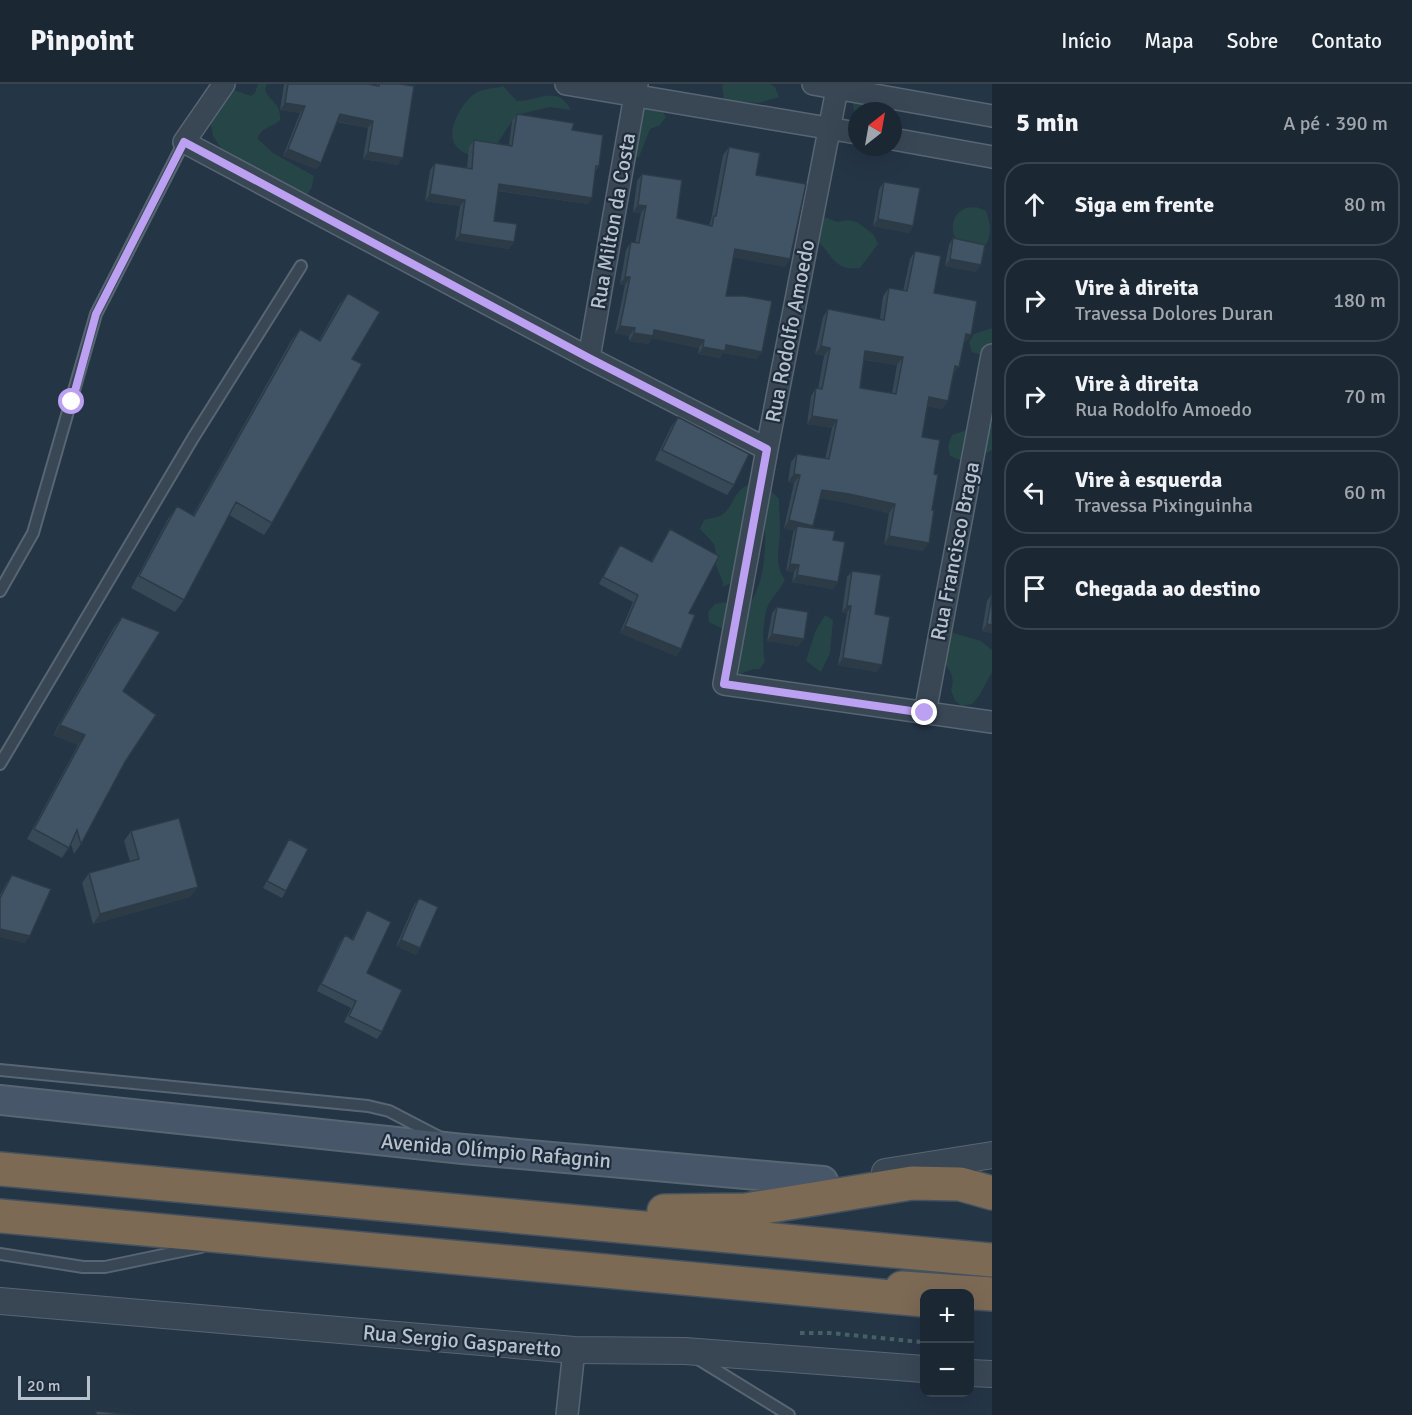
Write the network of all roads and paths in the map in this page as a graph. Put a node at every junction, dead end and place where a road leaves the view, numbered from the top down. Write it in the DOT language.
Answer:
graph roads {
  1 [pos="224,84"];
  2 [pos="566,84"];
  3 [pos="813,84"];
  4 [pos="838,86"];
  5 [pos="636,90"];
  6 [pos="992,116"];
  7 [pos="830,128"];
  8 [pos="848,131"];
  9 [pos="184,142"];
  10 [pos="902,142"];
  11 [pos="992,157"];
  12 [pos="301,266"];
  13 [pos="992,355"];
  14 [pos="589,358"];
  15 [pos="767,449"];
  16 [pos="0,591"];
  17 [pos="925,713"];
  18 [pos="992,722"];
  19 [pos="0,764"];
  20 [pos="0,1070"];
  21 [pos="0,1100"];
  22 [pos="463,1149"];
  23 [pos="992,1155"];
  24 [pos="0,1169"];
  25 [pos="823,1181"];
  26 [pos="992,1193"];
  27 [pos="746,1210"];
  28 [pos="472,1213"];
  29 [pos="0,1216"];
  30 [pos="246,1238"];
  31 [pos="0,1254"];
  32 [pos="472,1259"];
  33 [pos="992,1260"];
  34 [pos="992,1294"];
  35 [pos="920,1300"];
  36 [pos="0,1301"];
  37 [pos="974,1304"];
  38 [pos="992,1306"];
  39 [pos="574,1350"];
  40 [pos="685,1351"];
  41 [pos="920,1369"];
  42 [pos="974,1372"];
  43 [pos="992,1374"];
  44 [pos="567,1415"];
  45 [pos="789,1415"];
  1 -- 9 [label="street"];
  2 -- 5 [label="street"];
  3 -- 4 [label="street"];
  4 -- 6 [label="street"];
  4 -- 7 [label="street, Rua Rodolfo Amoedo"];
  5 -- 7 [label="street"];
  5 -- 14 [label="street, Rua Milton da Costa"];
  7 -- 8 [label="street"];
  7 -- 15 [label="street, Rua Rodolfo Amoedo"];
  9 -- 14 [label="street"];
  9 -- 16 [label="lane"];
  10 -- 11 [label="street"];
  12 -- 19 [label="lane"];
  13 -- 17 [label="street, Rua Francisco Braga"];
  14 -- 15 [label="street"];
  15 -- 17 [label="street, Rua Rodolfo Amoedo"];
  17 -- 18 [label="street"];
  20 -- 22 [label="lane"];
  21 -- 22 [label="main road, Avenida Olímpio Rafagnin"];
  22 -- 25 [label="main road, Avenida Olímpio Rafagnin"];
  23 -- 25 [label="street, Avenida Olímpio Rafagnin"];
  24 -- 28 [label="highway"];
  25 -- 27 [label="highway"];
  26 -- 27 [label="highway"];
  27 -- 28 [label="highway"];
  28 -- 33 [label="highway"];
  29 -- 30 [label="highway"];
  30 -- 31 [label="lane"];
  30 -- 32 [label="highway"];
  32 -- 34 [label="highway"];
  32 -- 35 [label="highway"];
  36 -- 39 [label="street, Rua Sergio Gasparetto"];
  37 -- 38 [label="highway"];
  39 -- 40 [label="street, Rua Sergio Gasparetto"];
  39 -- 44 [label="street"];
  40 -- 41 [label="street, Rua Sergio Gasparetto"];
  40 -- 45 [label="lane"];
  42 -- 43 [label="street"];
}
